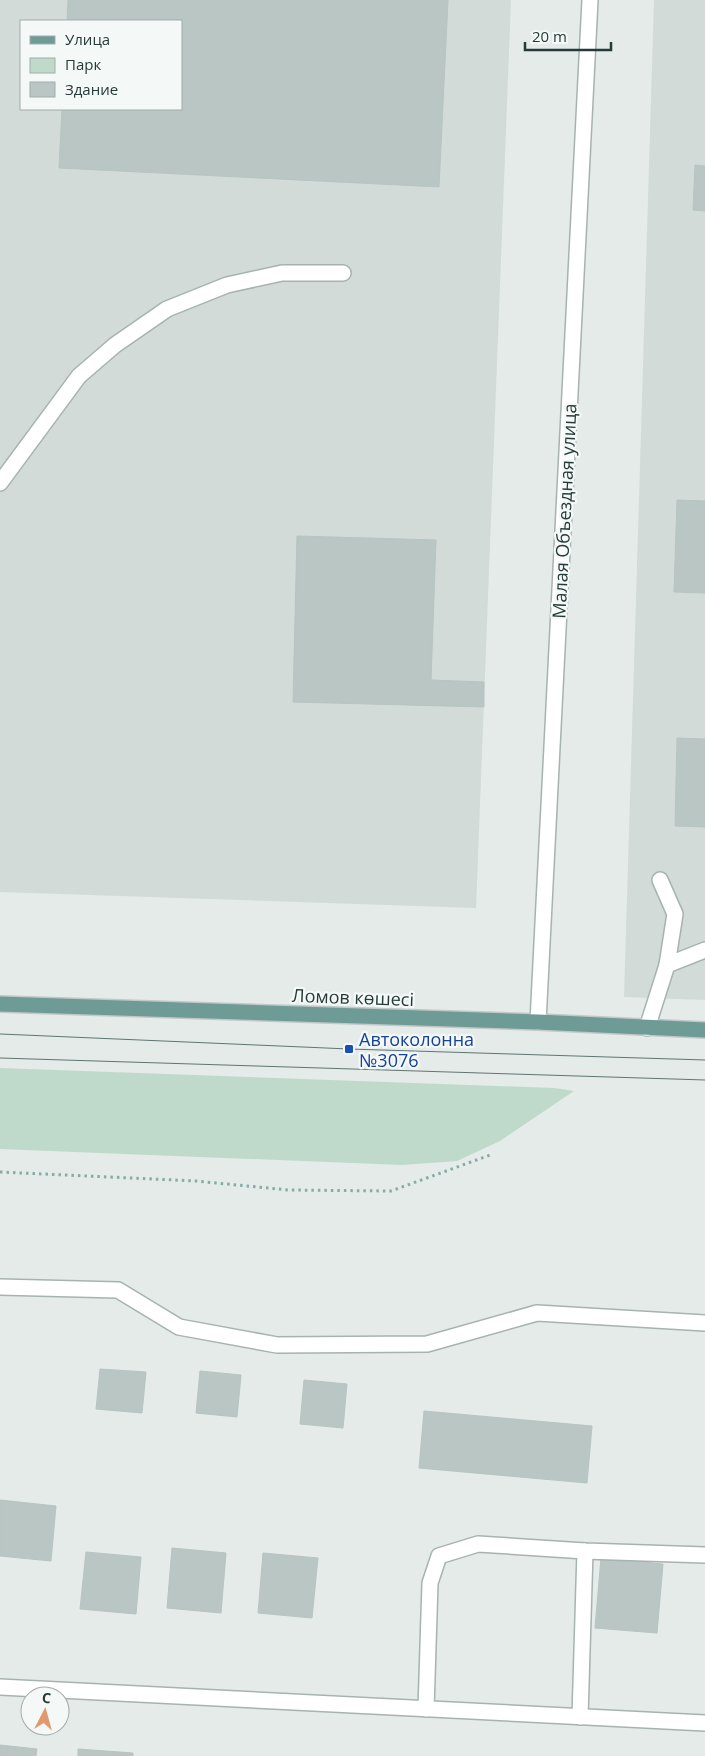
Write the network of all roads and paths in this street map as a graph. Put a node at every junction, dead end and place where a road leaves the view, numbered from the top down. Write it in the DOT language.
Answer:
graph roads {
  1 [pos="590,0"];
  2 [pos="343,272"];
  3 [pos="0,483"];
  4 [pos="660,880"];
  5 [pos="705,950"];
  6 [pos="667,965"];
  7 [pos="0,1004"];
  8 [pos="538,1022"];
  9 [pos="647,1028"];
  10 [pos="705,1030"];
  11 [pos="493,1154"];
  12 [pos="0,1172"];
  13 [pos="0,1287"];
  14 [pos="705,1323"];
  15 [pos="585,1551"];
  16 [pos="705,1554"];
  17 [pos="0,1687"];
  18 [pos="426,1709"];
  19 [pos="580,1717"];
  20 [pos="705,1723"];
  1 -- 8 [label="street, Малая Объездная улица"];
  2 -- 3 [label="street"];
  4 -- 6 [label="street"];
  5 -- 6 [label="street"];
  6 -- 9 [label="street"];
  7 -- 8 [label="main road, Ломов көшесі"];
  8 -- 9 [label="main road, Ломов көшесі"];
  9 -- 10 [label="main road, Ломов көшесі"];
  11 -- 12 [label="path"];
  13 -- 14 [label="street"];
  15 -- 16 [label="street"];
  15 -- 18 [label="street"];
  15 -- 19 [label="street"];
  17 -- 18 [label="street"];
  18 -- 19 [label="street"];
  19 -- 20 [label="street"];
}
